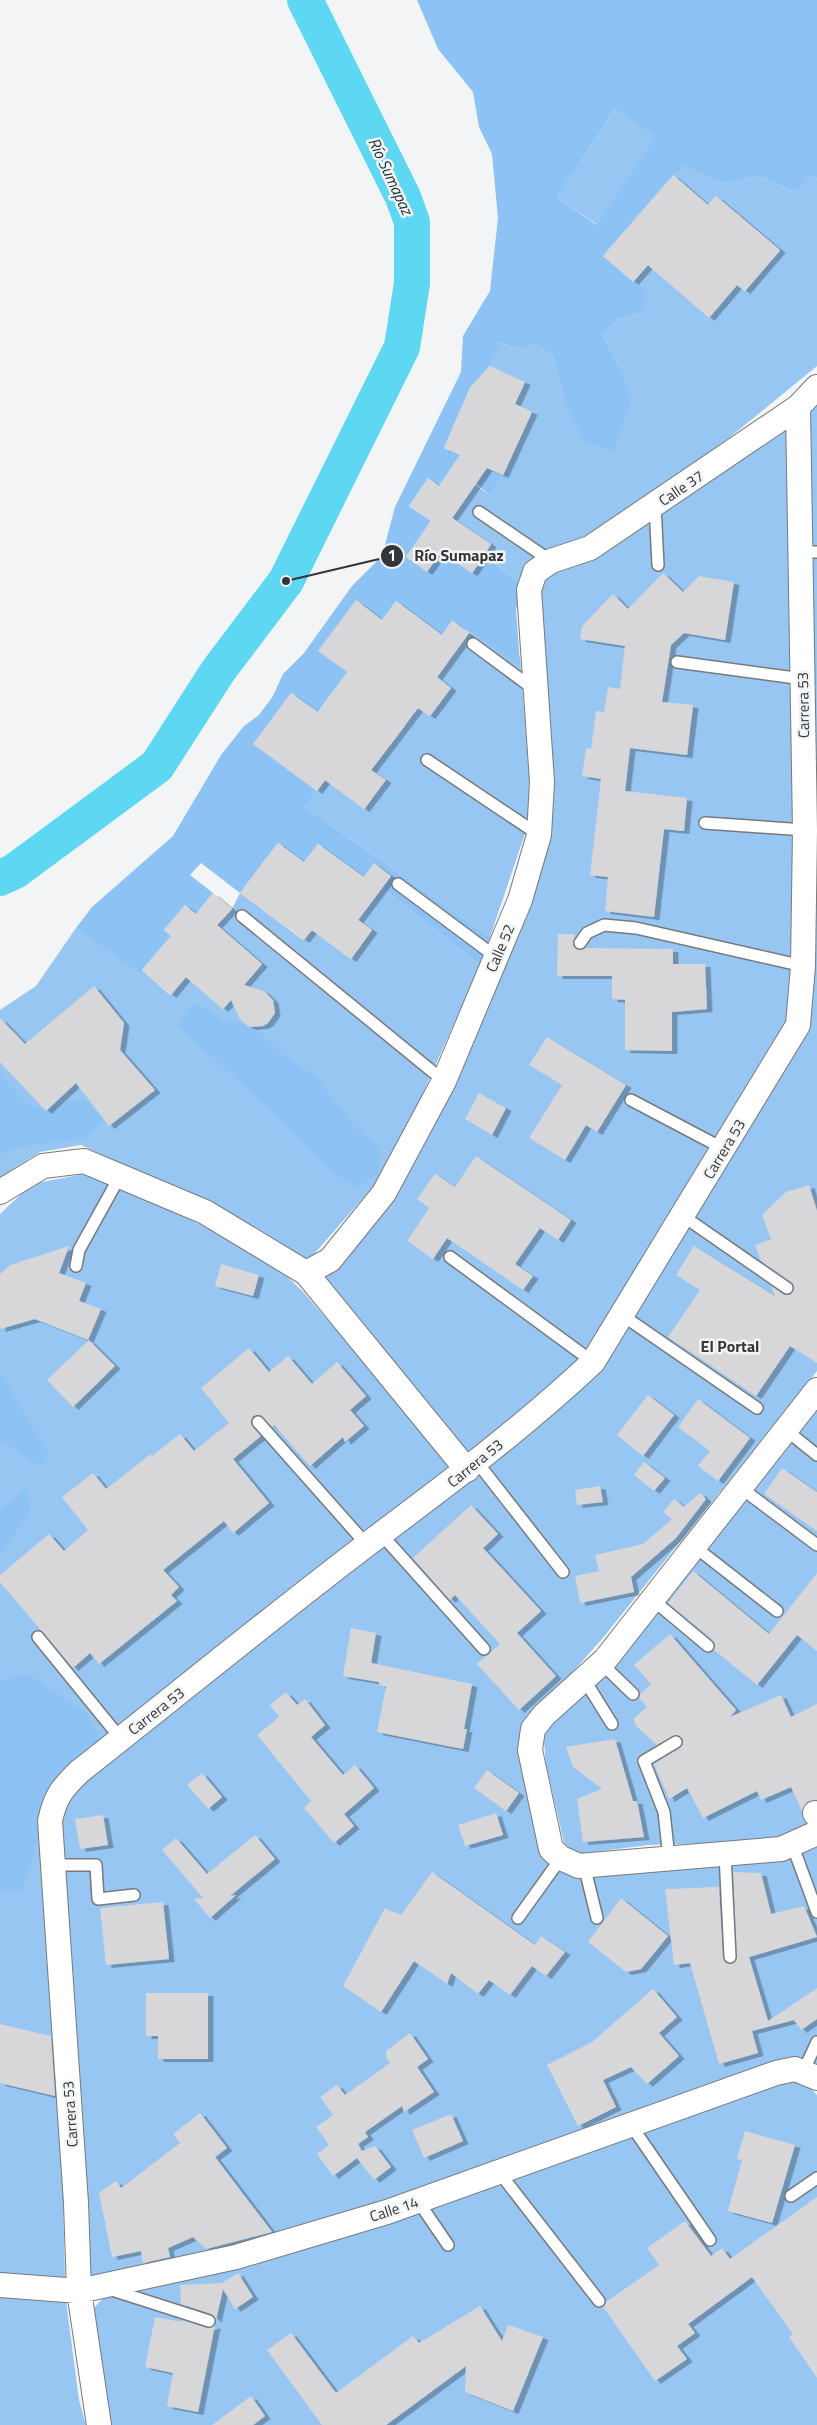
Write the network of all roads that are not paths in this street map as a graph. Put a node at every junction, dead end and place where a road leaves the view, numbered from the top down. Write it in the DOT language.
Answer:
graph roads {
  1 [pos="817,387"];
  2 [pos="798,407"];
  3 [pos="655,505"];
  4 [pos="479,512"];
  5 [pos="809,552"];
  6 [pos="658,565"];
  7 [pos="543,566"];
  8 [pos="473,644"];
  9 [pos="677,662"];
  10 [pos="803,679"];
  11 [pos="536,691"];
  12 [pos="810,706"];
  13 [pos="427,760"];
  14 [pos="705,823"];
  15 [pos="809,823"];
  16 [pos="539,835"];
  17 [pos="398,884"];
  18 [pos="242,916"];
  19 [pos="580,944"];
  20 [pos="496,957"];
  21 [pos="803,966"];
  22 [pos="444,1081"];
  23 [pos="631,1100"];
  24 [pos="724,1148"];
  25 [pos="120,1176"];
  26 [pos="2,1190"];
  27 [pos="683,1216"];
  28 [pos="450,1258"];
  29 [pos="76,1266"];
  30 [pos="306,1273"];
  31 [pos="787,1288"];
  32 [pos="622,1315"];
  33 [pos="594,1362"];
  34 [pos="817,1390"];
  35 [pos="757,1408"];
  36 [pos="258,1422"];
  37 [pos="786,1430"];
  38 [pos="817,1454"];
  39 [pos="472,1466"];
  40 [pos="741,1488"];
  41 [pos="374,1539"];
  42 [pos="817,1545"];
  43 [pos="695,1547"];
  44 [pos="564,1572"];
  45 [pos="653,1600"];
  46 [pos="777,1611"];
  47 [pos="38,1637"];
  48 [pos="708,1646"];
  49 [pos="484,1649"];
  50 [pos="602,1663"];
  51 [pos="584,1679"];
  52 [pos="633,1694"];
  53 [pos="612,1724"];
  54 [pos="121,1739"];
  55 [pos="676,1742"];
  56 [pos="816,1821"];
  57 [pos="792,1844"];
  58 [pos="725,1854"];
  59 [pos="561,1858"];
  60 [pos="669,1858"];
  61 [pos="54,1864"];
  62 [pos="584,1865"];
  63 [pos="134,1895"];
  64 [pos="817,1912"];
  65 [pos="518,1918"];
  66 [pos="596,1918"];
  67 [pos="730,1957"];
  68 [pos="817,2042"];
  69 [pos="810,2075"];
  70 [pos="631,2125"];
  71 [pos="499,2172"];
  72 [pos="817,2178"];
  73 [pos="791,2196"];
  74 [pos="418,2201"];
  75 [pos="710,2240"];
  76 [pos="448,2245"];
  77 [pos="0,2286"];
  78 [pos="90,2289"];
  79 [pos="599,2301"];
  80 [pos="208,2321"];
  81 [pos="99,2425"];
  1 -- 2 [label="street, Calle 37"];
  2 -- 3 [label="street, Calle 37"];
  2 -- 5 [label="street, Carrera 53"];
  3 -- 6 [label="lane"];
  3 -- 7 [label="street, Calle 37"];
  4 -- 7 [label="lane"];
  5 -- 10 [label="street, Carrera 53"];
  7 -- 11 [label="street, Calle 52"];
  8 -- 11 [label="lane"];
  9 -- 10 [label="lane"];
  10 -- 12 [label="street, Carrera 53"];
  11 -- 16 [label="street, Calle 52"];
  12 -- 15 [label="street, Carrera 53"];
  13 -- 16 [label="lane"];
  14 -- 15 [label="lane"];
  15 -- 21 [label="street, Carrera 53"];
  16 -- 20 [label="street, Calle 52"];
  17 -- 20 [label="lane"];
  18 -- 22 [label="lane"];
  19 -- 21 [label="lane"];
  20 -- 22 [label="street, Calle 52"];
  21 -- 24 [label="street, Carrera 53"];
  22 -- 30 [label="street, Calle 52"];
  23 -- 24 [label="lane"];
  24 -- 27 [label="street, Carrera 53"];
  25 -- 26 [label="street"];
  25 -- 29 [label="lane"];
  25 -- 30 [label="street"];
  27 -- 31 [label="lane"];
  27 -- 32 [label="street, Carrera 53"];
  28 -- 33 [label="lane"];
  30 -- 39 [label="street"];
  32 -- 33 [label="street, Carrera 53"];
  32 -- 35 [label="lane"];
  33 -- 39 [label="street, Carrera 53"];
  34 -- 37 [label="street"];
  36 -- 41 [label="lane"];
  37 -- 38 [label="lane"];
  37 -- 40 [label="street"];
  39 -- 41 [label="street, Carrera 53"];
  39 -- 44 [label="lane"];
  40 -- 42 [label="lane"];
  40 -- 43 [label="street"];
  41 -- 49 [label="lane"];
  41 -- 54 [label="street, Carrera 53"];
  43 -- 45 [label="street"];
  43 -- 46 [label="lane"];
  45 -- 48 [label="lane"];
  45 -- 50 [label="street"];
  47 -- 54 [label="lane"];
  50 -- 51 [label="street"];
  50 -- 52 [label="lane"];
  51 -- 53 [label="lane"];
  51 -- 59 [label="street"];
  54 -- 61 [label="street, Carrera 53"];
  55 -- 60 [label="lane"];
  56 -- 57 [label="street"];
  57 -- 58 [label="street"];
  57 -- 64 [label="lane"];
  58 -- 60 [label="street"];
  58 -- 67 [label="lane"];
  59 -- 62 [label="street"];
  59 -- 65 [label="lane"];
  60 -- 62 [label="street"];
  61 -- 63 [label="lane"];
  61 -- 78 [label="street, Carrera 53"];
  62 -- 66 [label="lane"];
  68 -- 69 [label="lane"];
  69 -- 70 [label="street, Calle 14"];
  70 -- 71 [label="street, Calle 14"];
  70 -- 75 [label="lane"];
  71 -- 74 [label="street, Calle 14"];
  71 -- 79 [label="lane"];
  72 -- 73 [label="lane"];
  74 -- 76 [label="lane"];
  74 -- 78 [label="street, Calle 14"];
  77 -- 78 [label="street, Calle 14"];
  78 -- 80 [label="lane"];
  78 -- 81 [label="street, Carrera 53"];
}
